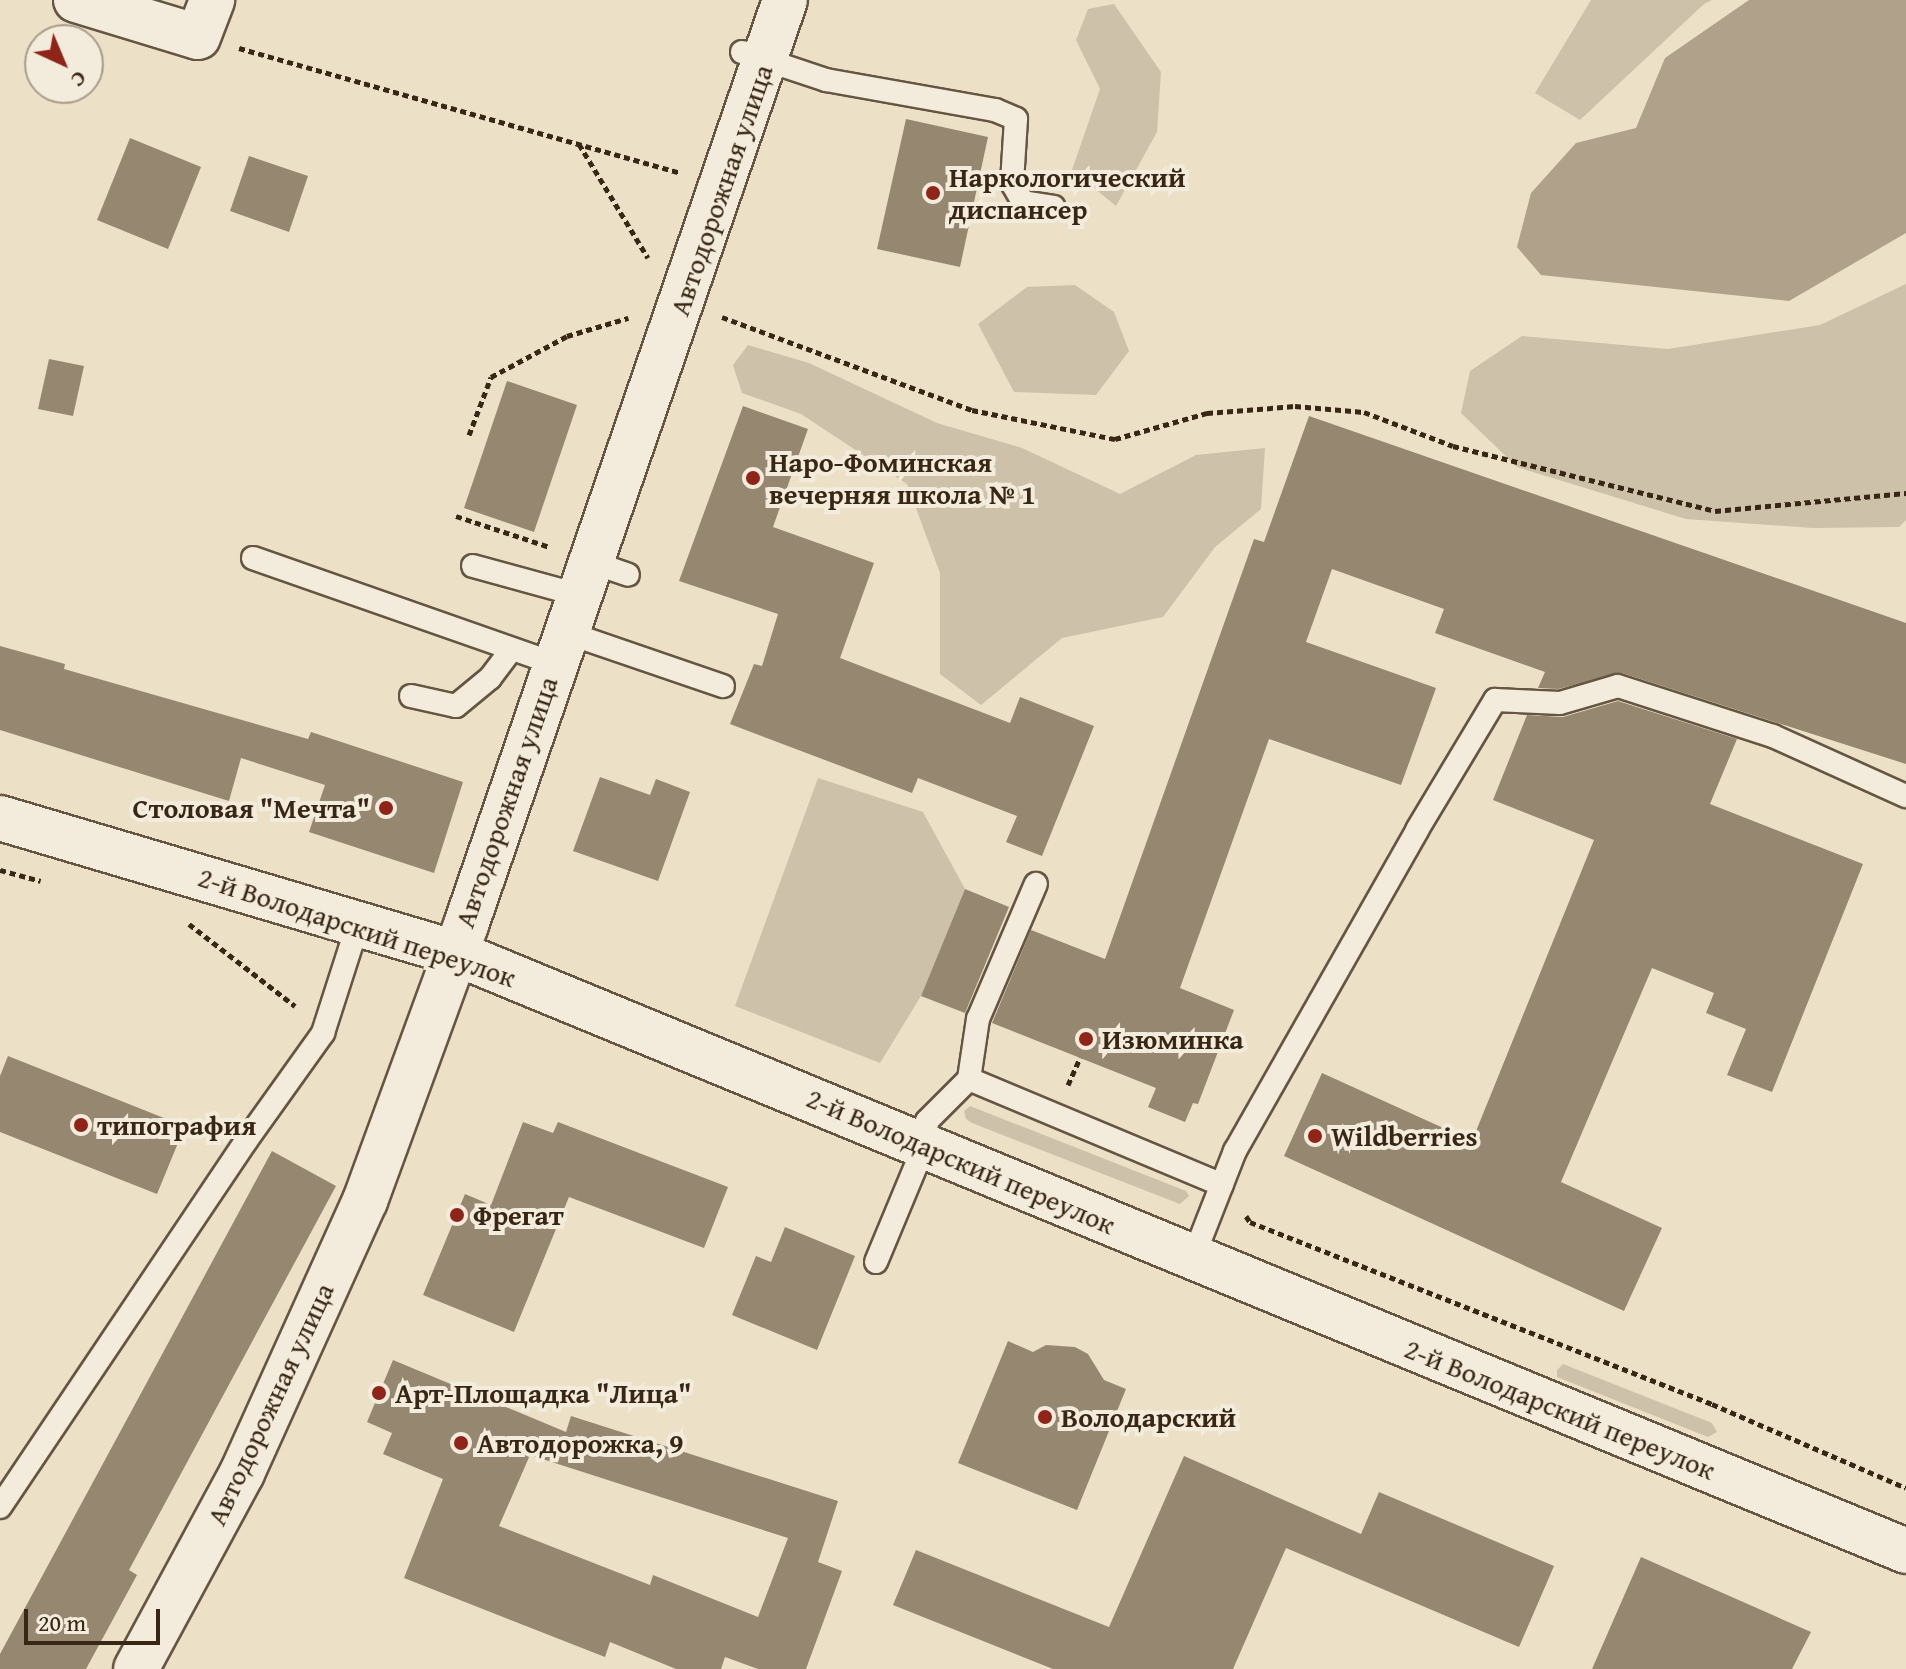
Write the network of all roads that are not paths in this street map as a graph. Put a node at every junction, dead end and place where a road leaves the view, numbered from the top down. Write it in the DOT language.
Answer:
graph roads {
  1 [pos="76,0"];
  2 [pos="785,0"];
  3 [pos="205,18"];
  4 [pos="754,56"];
  5 [pos="1054,207"];
  6 [pos="253,558"];
  7 [pos="473,566"];
  8 [pos="578,596"];
  9 [pos="512,649"];
  10 [pos="723,686"];
  11 [pos="411,696"];
  12 [pos="1906,796"];
  13 [pos="0,818"];
  14 [pos="1036,884"];
  15 [pos="358,924"];
  16 [pos="453,952"];
  17 [pos="969,1079"];
  18 [pos="925,1144"];
  19 [pos="1222,1185"];
  20 [pos="1193,1258"];
  21 [pos="876,1262"];
  22 [pos="0,1507"];
  23 [pos="1906,1551"];
  24 [pos="136,1669"];
  1 -- 3 [label="street"];
  2 -- 4 [label="street, Автодорожная улица"];
  4 -- 5 [label="lane"];
  4 -- 8 [label="street, Автодорожная улица"];
  6 -- 9 [label="lane"];
  7 -- 8 [label="lane"];
  8 -- 9 [label="lane"];
  8 -- 10 [label="lane"];
  8 -- 16 [label="street, Автодорожная улица"];
  9 -- 11 [label="lane"];
  12 -- 19 [label="lane"];
  13 -- 15 [label="street, 2-й Володарский переулок"];
  14 -- 17 [label="lane"];
  15 -- 16 [label="street, 2-й Володарский переулок"];
  15 -- 22 [label="lane"];
  16 -- 18 [label="street, 2-й Володарский переулок"];
  16 -- 24 [label="street, Автодорожная улица"];
  17 -- 18 [label="lane"];
  17 -- 19 [label="lane"];
  18 -- 20 [label="street, 2-й Володарский переулок"];
  18 -- 21 [label="lane"];
  19 -- 20 [label="lane"];
  20 -- 23 [label="street, 2-й Володарский переулок"];
}
